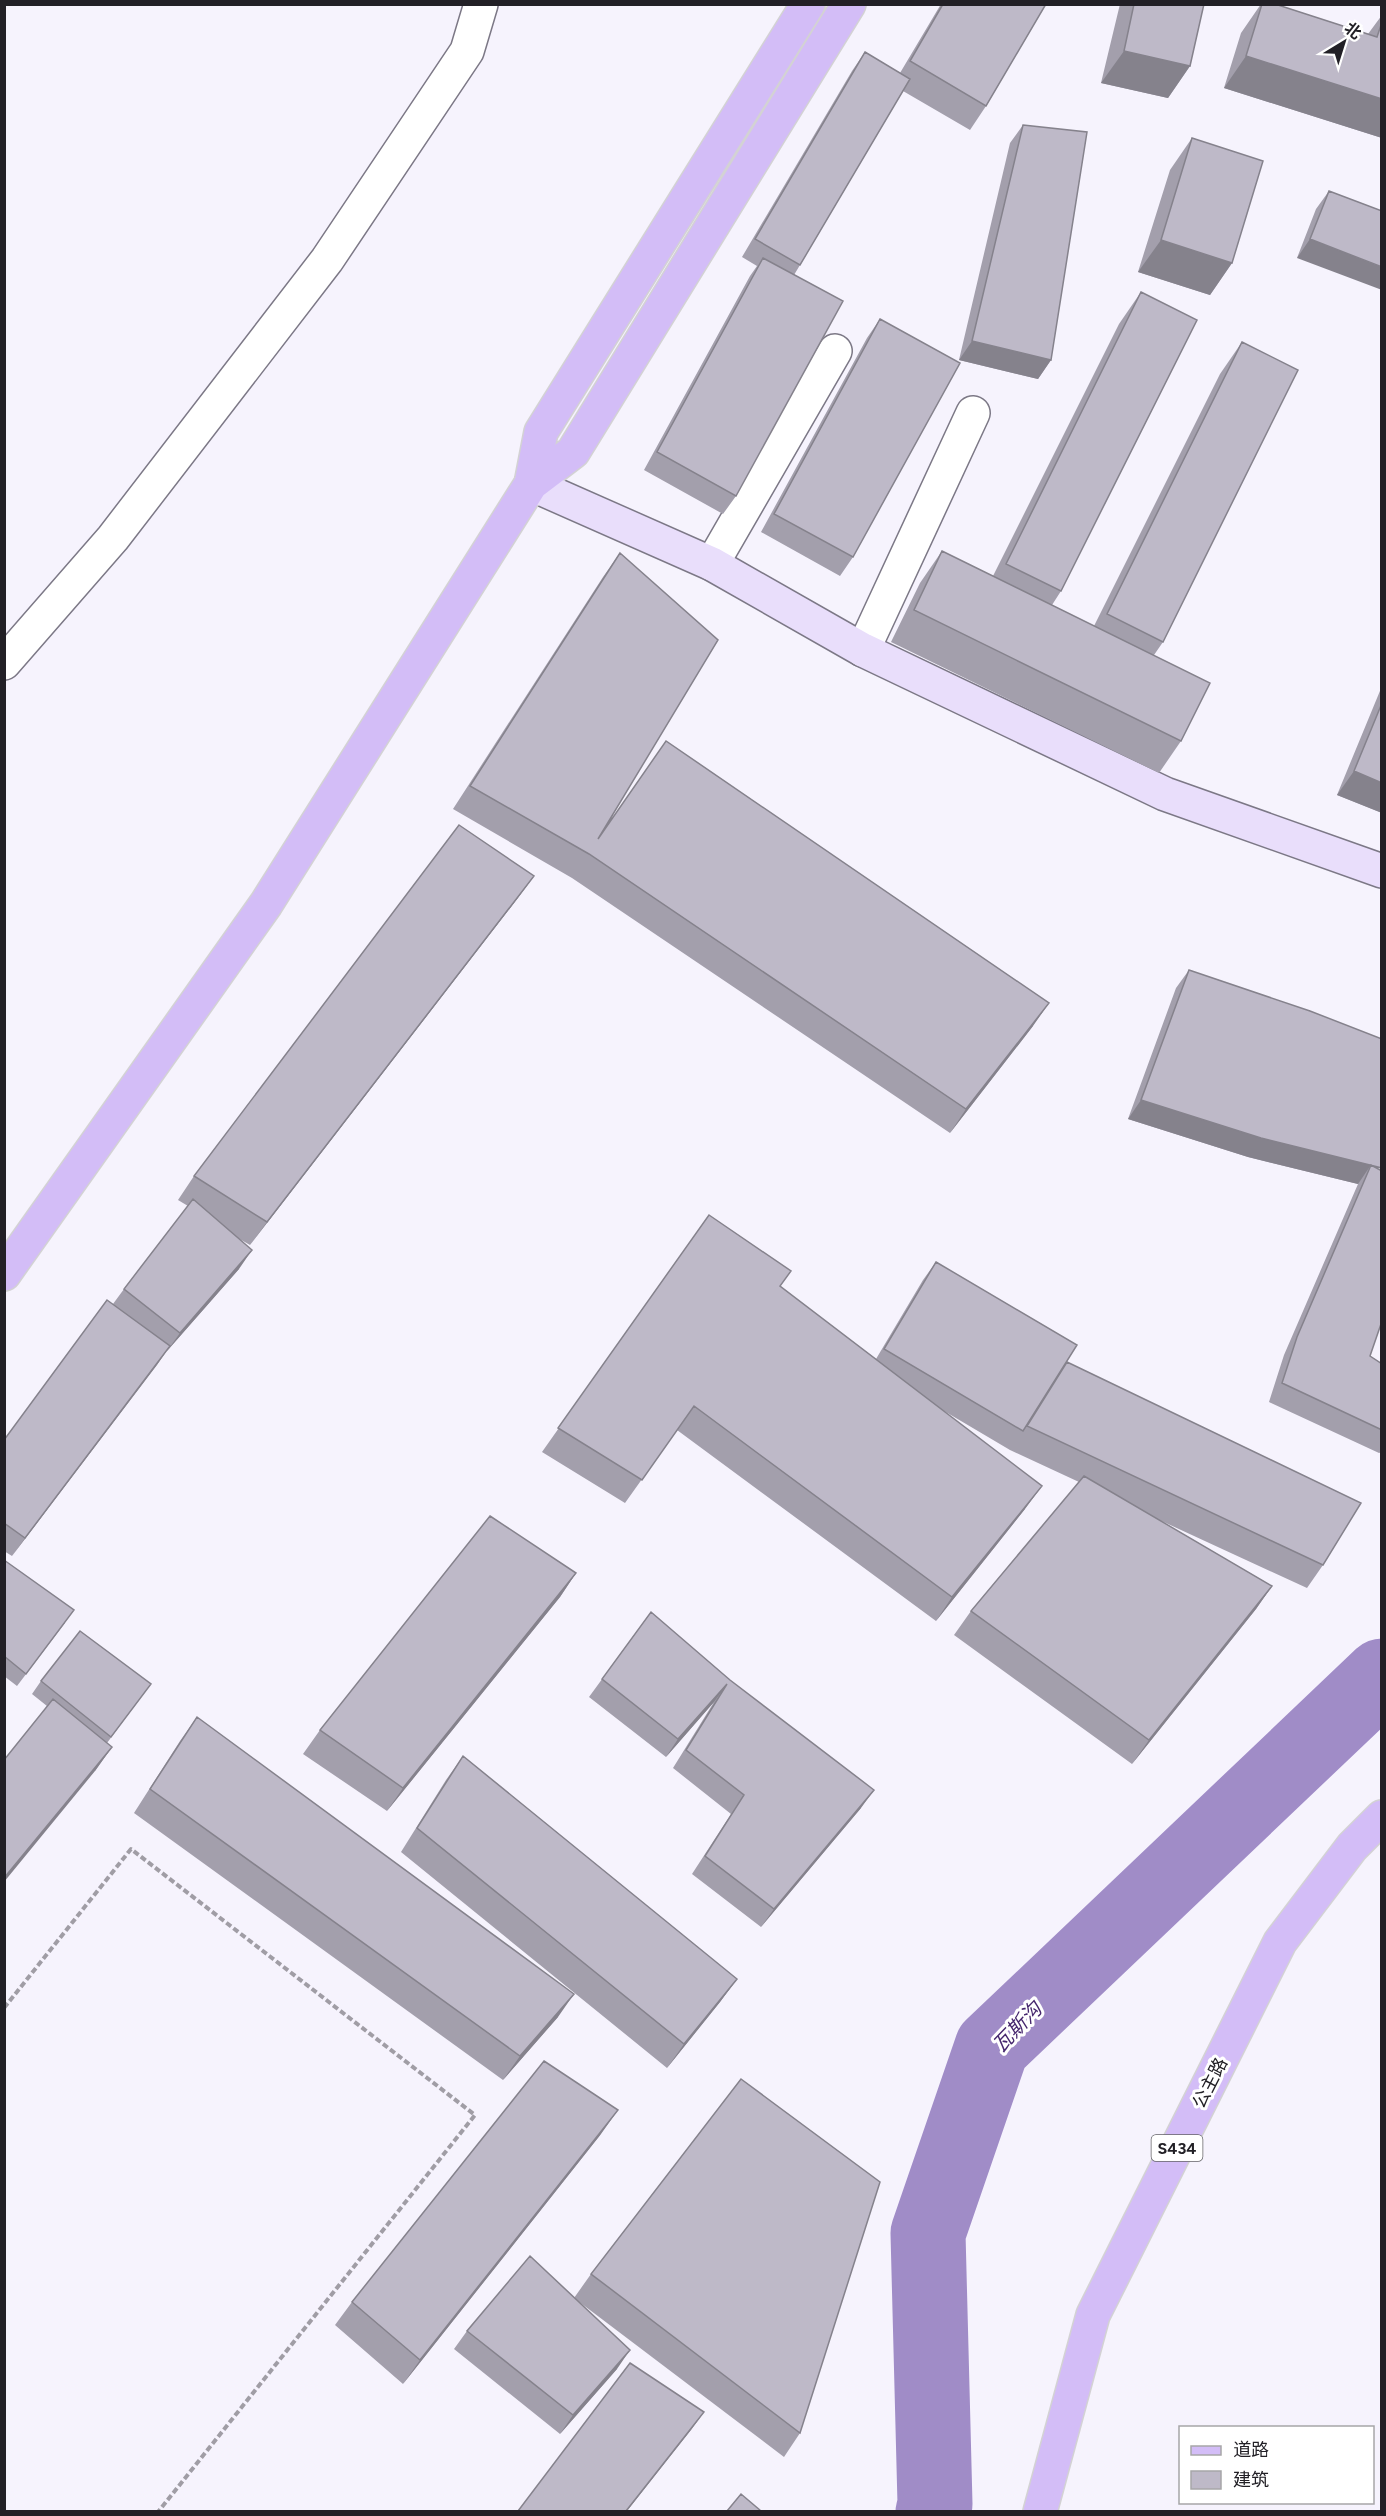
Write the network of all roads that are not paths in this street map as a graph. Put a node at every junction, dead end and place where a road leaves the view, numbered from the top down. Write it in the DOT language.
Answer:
graph roads {
  1 [pos="481,4"];
  2 [pos="808,4"];
  3 [pos="849,4"];
  4 [pos="835,351"];
  5 [pos="973,412"];
  6 [pos="531,484"];
  7 [pos="712,564"];
  8 [pos="863,650"];
  9 [pos="4,663"];
  10 [pos="1382,871"];
  11 [pos="4,1274"];
  12 [pos="1382,1817"];
  13 [pos="1040,2511"];
  1 -- 9 [label="street"];
  2 -- 6 [label="main road"];
  3 -- 6 [label="main road"];
  4 -- 7 [label="street"];
  5 -- 8 [label="street"];
  6 -- 7 [label="street"];
  6 -- 11 [label="main road"];
  7 -- 8 [label="street"];
  8 -- 10 [label="street"];
  12 -- 13 [label="main road, 公主路 / S434"];
}
